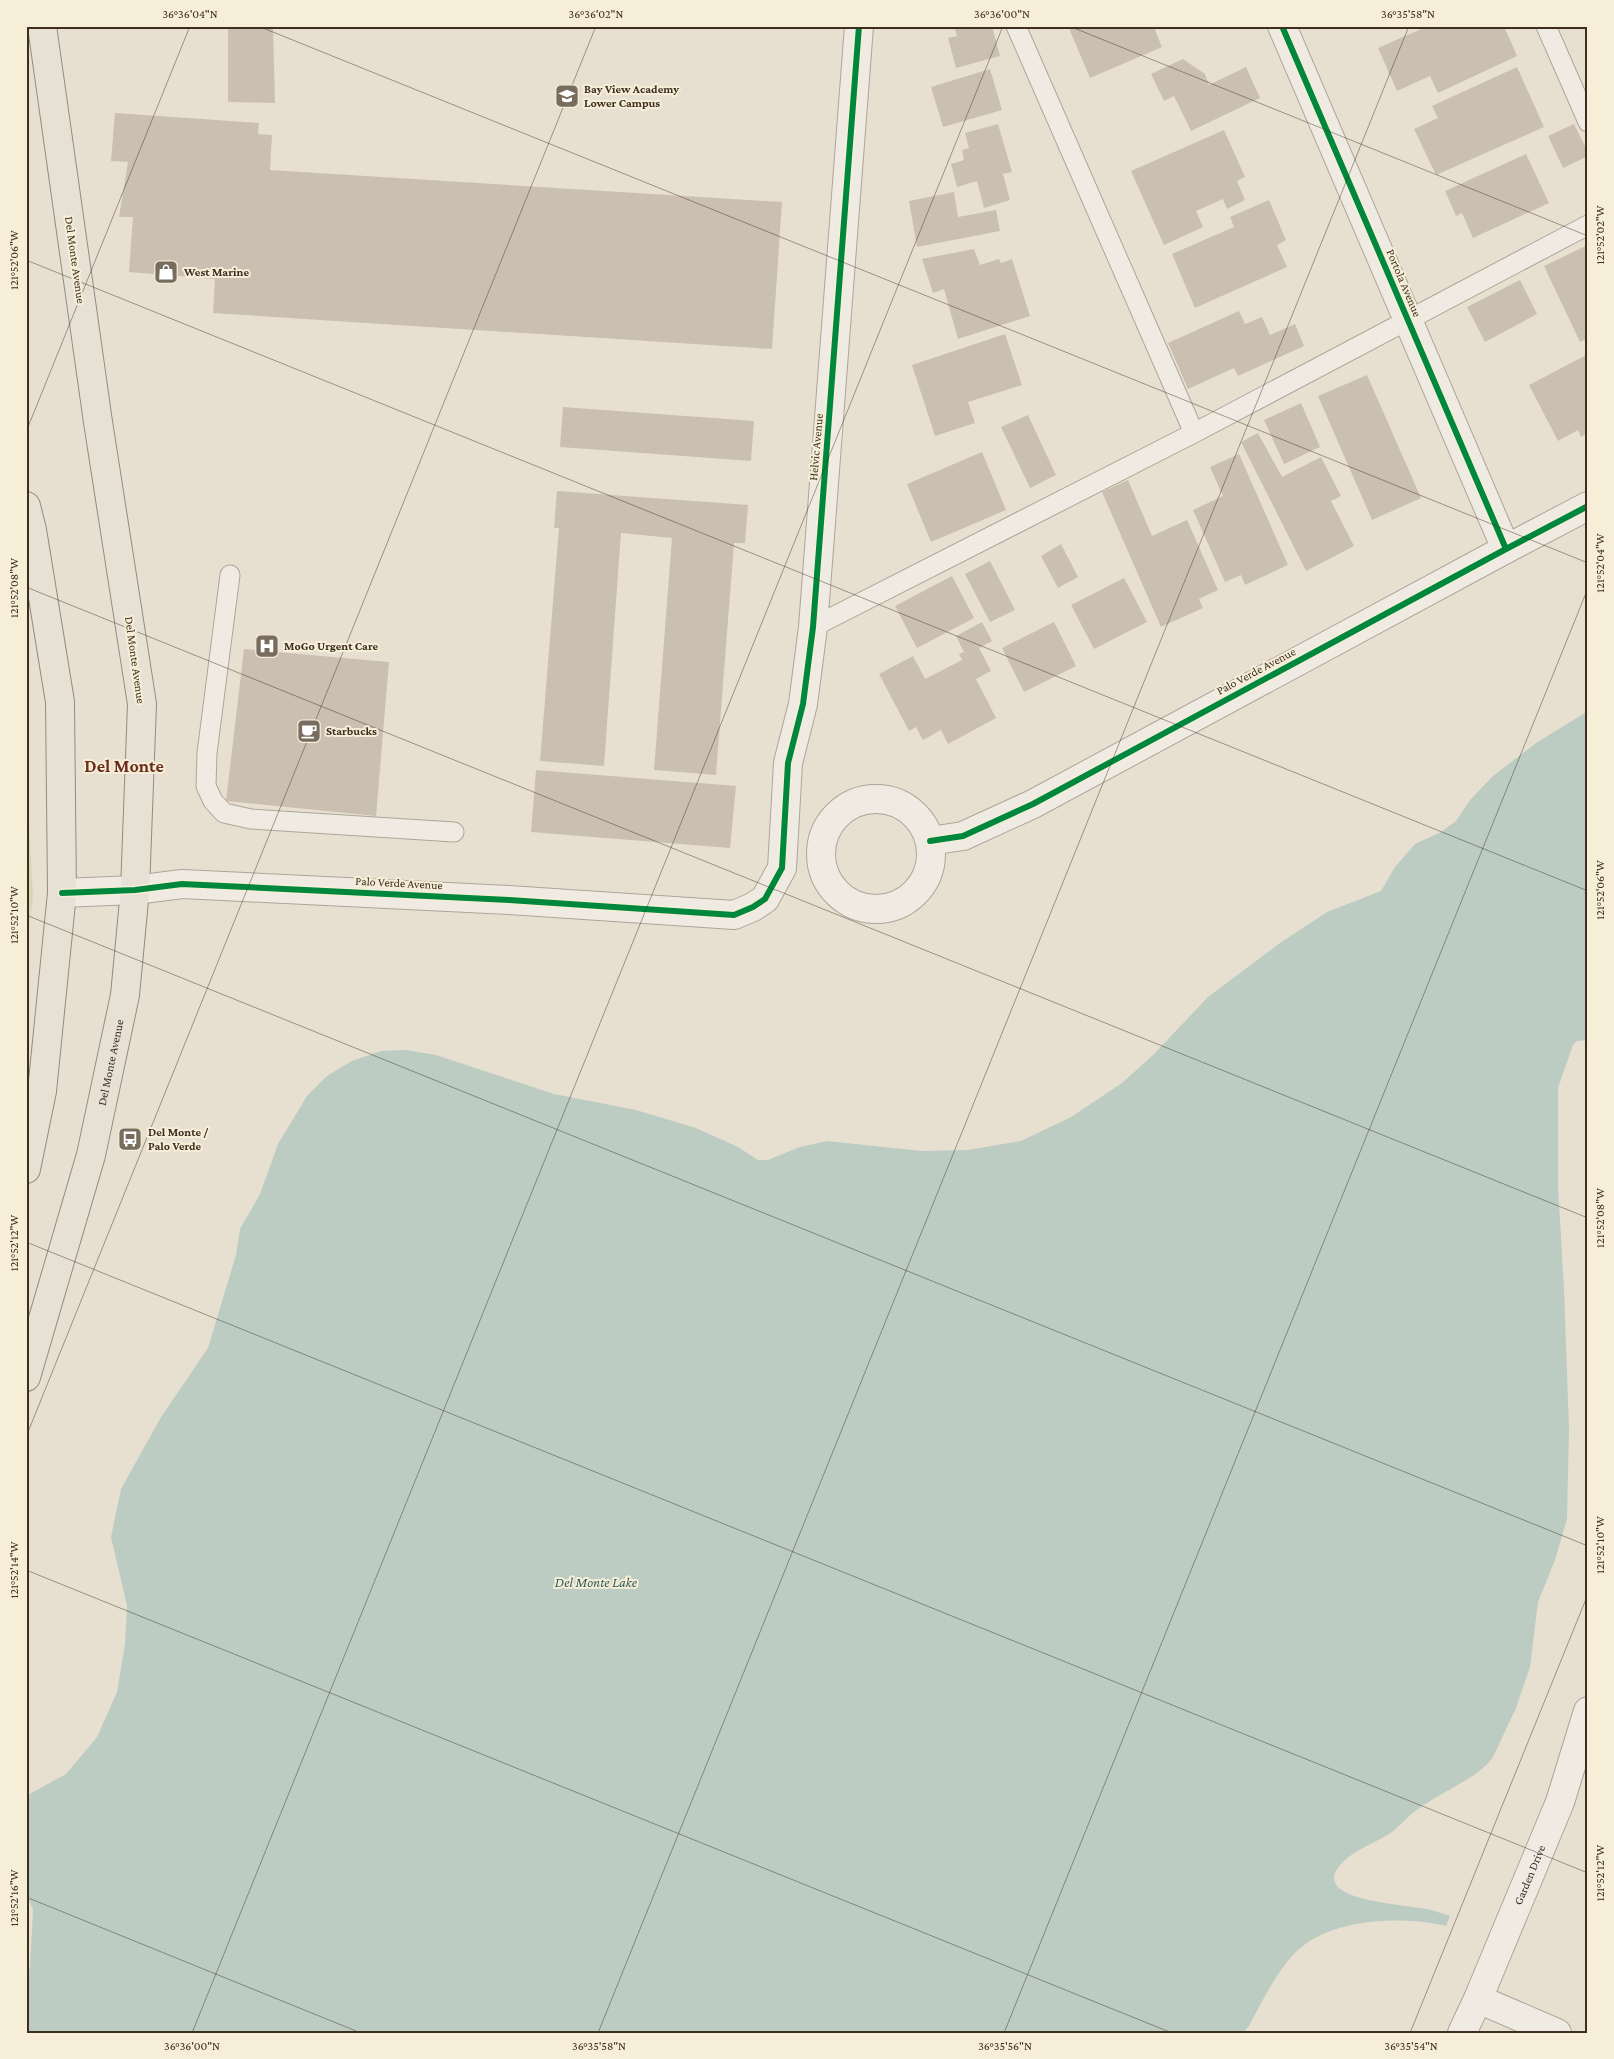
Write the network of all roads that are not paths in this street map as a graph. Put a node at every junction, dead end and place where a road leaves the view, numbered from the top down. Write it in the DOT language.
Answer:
graph roads {
  1 [pos="42,26"];
  2 [pos="859,26"];
  3 [pos="1016,26"];
  4 [pos="1282,26"];
  5 [pos="1546,26"];
  6 [pos="1588,122"];
  7 [pos="1588,225"];
  8 [pos="1407,318"];
  9 [pos="1194,432"];
  10 [pos="26,506"];
  11 [pos="1588,506"];
  12 [pos="1506,549"];
  13 [pos="230,575"];
  14 [pos="813,627"];
  15 [pos="454,832"];
  16 [pos="930,841"];
  17 [pos="822,867"];
  18 [pos="782,868"];
  19 [pos="135,890"];
  20 [pos="62,893"];
  21 [pos="26,1169"];
  22 [pos="26,1378"];
  23 [pos="1588,1711"];
  24 [pos="1478,1999"];
  25 [pos="1462,2033"];
  26 [pos="1557,2033"];
  1 -- 19 [label="main road, Del Monte Avenue"];
  2 -- 14 [label="street, Helvic Avenue"];
  3 -- 9 [label="lane"];
  4 -- 8 [label="street, Portola Avenue"];
  5 -- 6 [label="lane"];
  7 -- 8 [label="lane"];
  8 -- 9 [label="lane"];
  8 -- 12 [label="street, Portola Avenue"];
  9 -- 14 [label="lane"];
  10 -- 20 [label="main road"];
  11 -- 12 [label="street, Palo Verde Avenue"];
  12 -- 16 [label="street, Palo Verde Avenue"];
  13 -- 15 [label="lane"];
  14 -- 18 [label="street, Helvic Avenue"];
  16 -- 17 [label="street"];
  16 -- 17 [label="street"];
  17 -- 18 [label="street"];
  18 -- 19 [label="street, Palo Verde Avenue"];
  19 -- 20 [label="street, Palo Verde Avenue"];
  19 -- 22 [label="main road, Del Monte Avenue"];
  20 -- 21 [label="main road"];
  23 -- 24 [label="street, Garden Drive"];
  24 -- 25 [label="street, Garden Drive"];
  24 -- 26 [label="street"];
}
